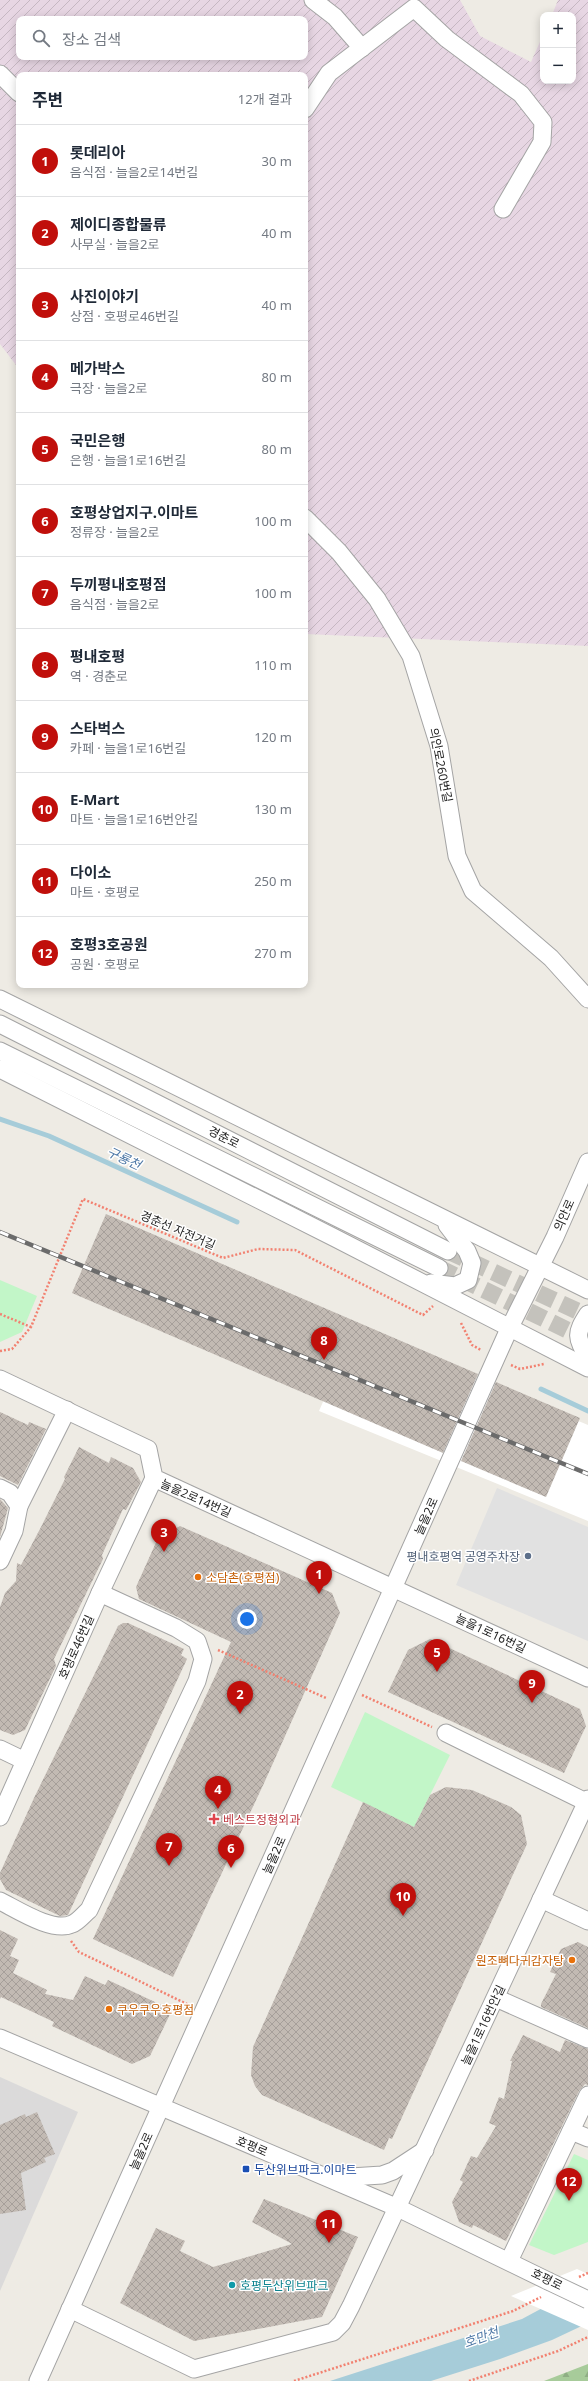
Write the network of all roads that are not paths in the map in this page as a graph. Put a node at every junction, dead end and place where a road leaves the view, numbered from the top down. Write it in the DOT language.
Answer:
graph roads {
  1 [pos="313,0"];
  2 [pos="362,48"];
  3 [pos="0,74"];
  4 [pos="16,90"];
  5 [pos="308,104"];
  6 [pos="503,210"];
  7 [pos="308,521"];
  8 [pos="0,999"];
  9 [pos="588,999"];
  10 [pos="0,1024"];
  11 [pos="0,1051"];
  12 [pos="0,1070"];
  13 [pos="588,1162"];
  14 [pos="442,1219"];
  15 [pos="448,1250"];
  16 [pos="540,1267"];
  17 [pos="439,1268"];
  18 [pos="414,1279"];
  19 [pos="588,1290"];
  20 [pos="588,1314"];
  21 [pos="509,1329"];
  22 [pos="588,1358"];
  23 [pos="588,1368"];
  24 [pos="0,1379"];
  25 [pos="67,1410"];
  26 [pos="154,1478"];
  27 [pos="0,1488"];
  28 [pos="19,1506"];
  29 [pos="0,1561"];
  30 [pos="394,1587"];
  31 [pos="100,1593"];
  32 [pos="588,1678"];
  33 [pos="446,1733"];
  34 [pos="0,1749"];
  35 [pos="25,1761"];
  36 [pos="587,1801"];
  37 [pos="0,1817"];
  38 [pos="541,1899"];
  39 [pos="0,1901"];
  40 [pos="588,1921"];
  41 [pos="496,1998"];
  42 [pos="0,2038"];
  43 [pos="588,2039"];
  44 [pos="588,2095"];
  45 [pos="161,2107"];
  46 [pos="571,2130"];
  47 [pos="588,2138"];
  48 [pos="425,2150"];
  49 [pos="330,2179"];
  50 [pos="398,2208"];
  51 [pos="509,2260"];
  52 [pos="588,2300"];
  53 [pos="70,2309"];
  54 [pos="38,2381"];
  1 -- 2 [label="street"];
  2 -- 5 [label="street"];
  2 -- 6 [label="street"];
  3 -- 4 [label="street"];
  7 -- 9 [label="street, 의안로260번길"];
  8 -- 14 [label="street"];
  10 -- 15 [label="street, 경춘로"];
  11 -- 17 [label="street, 경춘로"];
  12 -- 18 [label="street"];
  13 -- 16 [label="street, 의안로"];
  14 -- 16 [label="street"];
  14 -- 18 [label="street"];
  16 -- 19 [label="street"];
  16 -- 21 [label="street, 의안로"];
  18 -- 21 [label="street"];
  20 -- 22 [label="street"];
  21 -- 23 [label="street"];
  21 -- 30 [label="street, 늘을2로"];
  24 -- 25 [label="street, 늘을2로14번길"];
  25 -- 26 [label="street, 늘을2로14번길"];
  25 -- 28 [label="street"];
  26 -- 30 [label="street, 늘을2로14번길"];
  26 -- 31 [label="street, 호평로46번길"];
  27 -- 28 [label="street"];
  28 -- 29 [label="street"];
  30 -- 32 [label="street, 늘을1로16번길"];
  30 -- 45 [label="street, 늘을2로"];
  31 -- 35 [label="street, 호평로46번길"];
  31 -- 39 [label="street"];
  33 -- 36 [label="street"];
  34 -- 35 [label="street"];
  35 -- 37 [label="street, 호평로46번길"];
  36 -- 38 [label="street, 늘을1로16번안길"];
  38 -- 40 [label="street"];
  38 -- 41 [label="street, 늘을1로16번안길"];
  41 -- 43 [label="street"];
  41 -- 48 [label="street, 늘을1로16번안길"];
  42 -- 45 [label="street, 호평로"];
  44 -- 46 [label="street"];
  45 -- 49 [label="street, 호평로"];
  45 -- 53 [label="street, 늘을2로"];
  46 -- 47 [label="street"];
  46 -- 51 [label="street"];
  48 -- 49 [label="street"];
  48 -- 50 [label="street, 늘을1로16번안길"];
  49 -- 50 [label="street, 호평로"];
  50 -- 51 [label="street, 호평로"];
  50 -- 53 [label="street, 늘을1로16번안길"];
  51 -- 52 [label="street, 호평로, bridge"];
  53 -- 54 [label="street, 늘을2로"];
}
